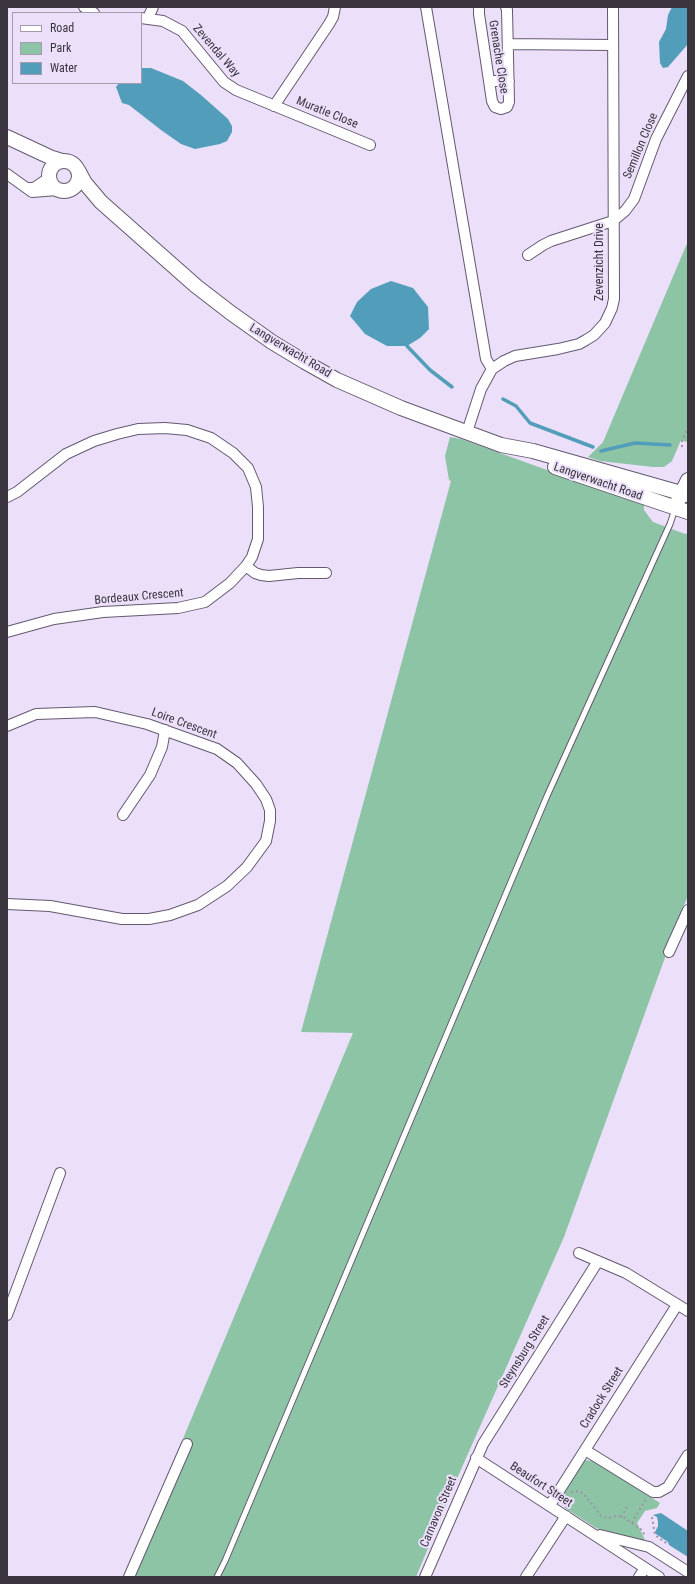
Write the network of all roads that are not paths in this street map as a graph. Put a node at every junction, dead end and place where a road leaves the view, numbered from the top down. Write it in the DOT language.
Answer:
graph roads {
  1 [pos="153,7"];
  2 [pos="335,7"];
  3 [pos="426,7"];
  4 [pos="480,7"];
  5 [pos="506,7"];
  6 [pos="613,7"];
  7 [pos="144,18"];
  8 [pos="508,44"];
  9 [pos="614,45"];
  10 [pos="688,76"];
  11 [pos="489,81"];
  12 [pos="509,81"];
  13 [pos="274,106"];
  14 [pos="7,137"];
  15 [pos="24,145"];
  16 [pos="370,145"];
  17 [pos="62,161"];
  18 [pos="78,170"];
  19 [pos="7,174"];
  20 [pos="55,183"];
  21 [pos="26,188"];
  22 [pos="101,202"];
  23 [pos="613,221"];
  24 [pos="528,255"];
  25 [pos="492,369"];
  26 [pos="467,432"];
  27 [pos="511,447"];
  28 [pos="688,480"];
  29 [pos="685,494"];
  30 [pos="7,497"];
  31 [pos="682,510"];
  32 [pos="246,566"];
  33 [pos="326,573"];
  34 [pos="7,632"];
  35 [pos="7,726"];
  36 [pos="165,730"];
  37 [pos="123,815"];
  38 [pos="7,904"];
  39 [pos="688,910"];
  40 [pos="668,952"];
  41 [pos="60,1173"];
  42 [pos="579,1253"];
  43 [pos="598,1261"];
  44 [pos="677,1305"];
  45 [pos="688,1311"];
  46 [pos="7,1315"];
  47 [pos="187,1444"];
  48 [pos="585,1450"];
  49 [pos="688,1456"];
  50 [pos="476,1458"];
  51 [pos="550,1505"];
  52 [pos="566,1516"];
  53 [pos="592,1533"];
  54 [pos="645,1568"];
  55 [pos="688,1572"];
  56 [pos="129,1577"];
  57 [pos="217,1577"];
  58 [pos="425,1577"];
  59 [pos="526,1577"];
  60 [pos="639,1577"];
  61 [pos="659,1577"];
  1 -- 7 [label="street"];
  2 -- 13 [label="street"];
  3 -- 25 [label="street"];
  4 -- 11 [label="street, Grenache Close"];
  5 -- 8 [label="street, Grenache Close"];
  6 -- 9 [label="street, Zevenzicht Drive"];
  7 -- 13 [label="street, Zevendal Way"];
  8 -- 9 [label="street, Grenache Close"];
  8 -- 12 [label="street, Grenache Close"];
  9 -- 23 [label="street, Zevenzicht Drive"];
  10 -- 23 [label="street, Semillon Close"];
  11 -- 12 [label="street"];
  11 -- 12 [label="street, Grenache Close"];
  13 -- 16 [label="street, Muratie Close"];
  14 -- 15 [label="street"];
  15 -- 17 [label="street"];
  15 -- 20 [label="street"];
  17 -- 18 [label="street"];
  17 -- 20 [label="street"];
  18 -- 20 [label="street"];
  18 -- 22 [label="street, Langverwacht Road"];
  19 -- 21 [label="street"];
  20 -- 21 [label="street"];
  20 -- 21 [label="street"];
  20 -- 22 [label="street, Langverwacht Road"];
  22 -- 26 [label="street, Langverwacht Road"];
  23 -- 24 [label="street"];
  23 -- 25 [label="street, Zevenzicht Drive"];
  25 -- 26 [label="street"];
  26 -- 27 [label="street, Langverwacht Road"];
  27 -- 29 [label="street, Langverwacht Road"];
  27 -- 31 [label="street, Langverwacht Road"];
  28 -- 29 [label="street"];
  29 -- 31 [label="street"];
  30 -- 32 [label="street, Bordeaux Crescent"];
  31 -- 57 [label="lane"];
  32 -- 33 [label="street"];
  32 -- 34 [label="street, Bordeaux Crescent"];
  35 -- 36 [label="street, Loire Crescent"];
  36 -- 37 [label="street"];
  36 -- 38 [label="street, Loire Crescent"];
  39 -- 40 [label="street"];
  41 -- 46 [label="street"];
  42 -- 43 [label="street"];
  43 -- 44 [label="street"];
  43 -- 50 [label="street, Steynsburg Street"];
  44 -- 45 [label="street"];
  44 -- 48 [label="street, Cradock Street"];
  47 -- 56 [label="street"];
  48 -- 49 [label="street"];
  48 -- 51 [label="street, Cradock Street"];
  50 -- 51 [label="street, Beaufort Street"];
  50 -- 58 [label="street, Carnavon Street"];
  51 -- 52 [label="street, Beaufort Street"];
  52 -- 53 [label="street, Beaufort Street"];
  52 -- 59 [label="street"];
  53 -- 54 [label="street, Beaufort Street"];
  53 -- 55 [label="street, Beaufort Street"];
  54 -- 60 [label="street"];
  54 -- 61 [label="street, Beaufort Street"];
}
